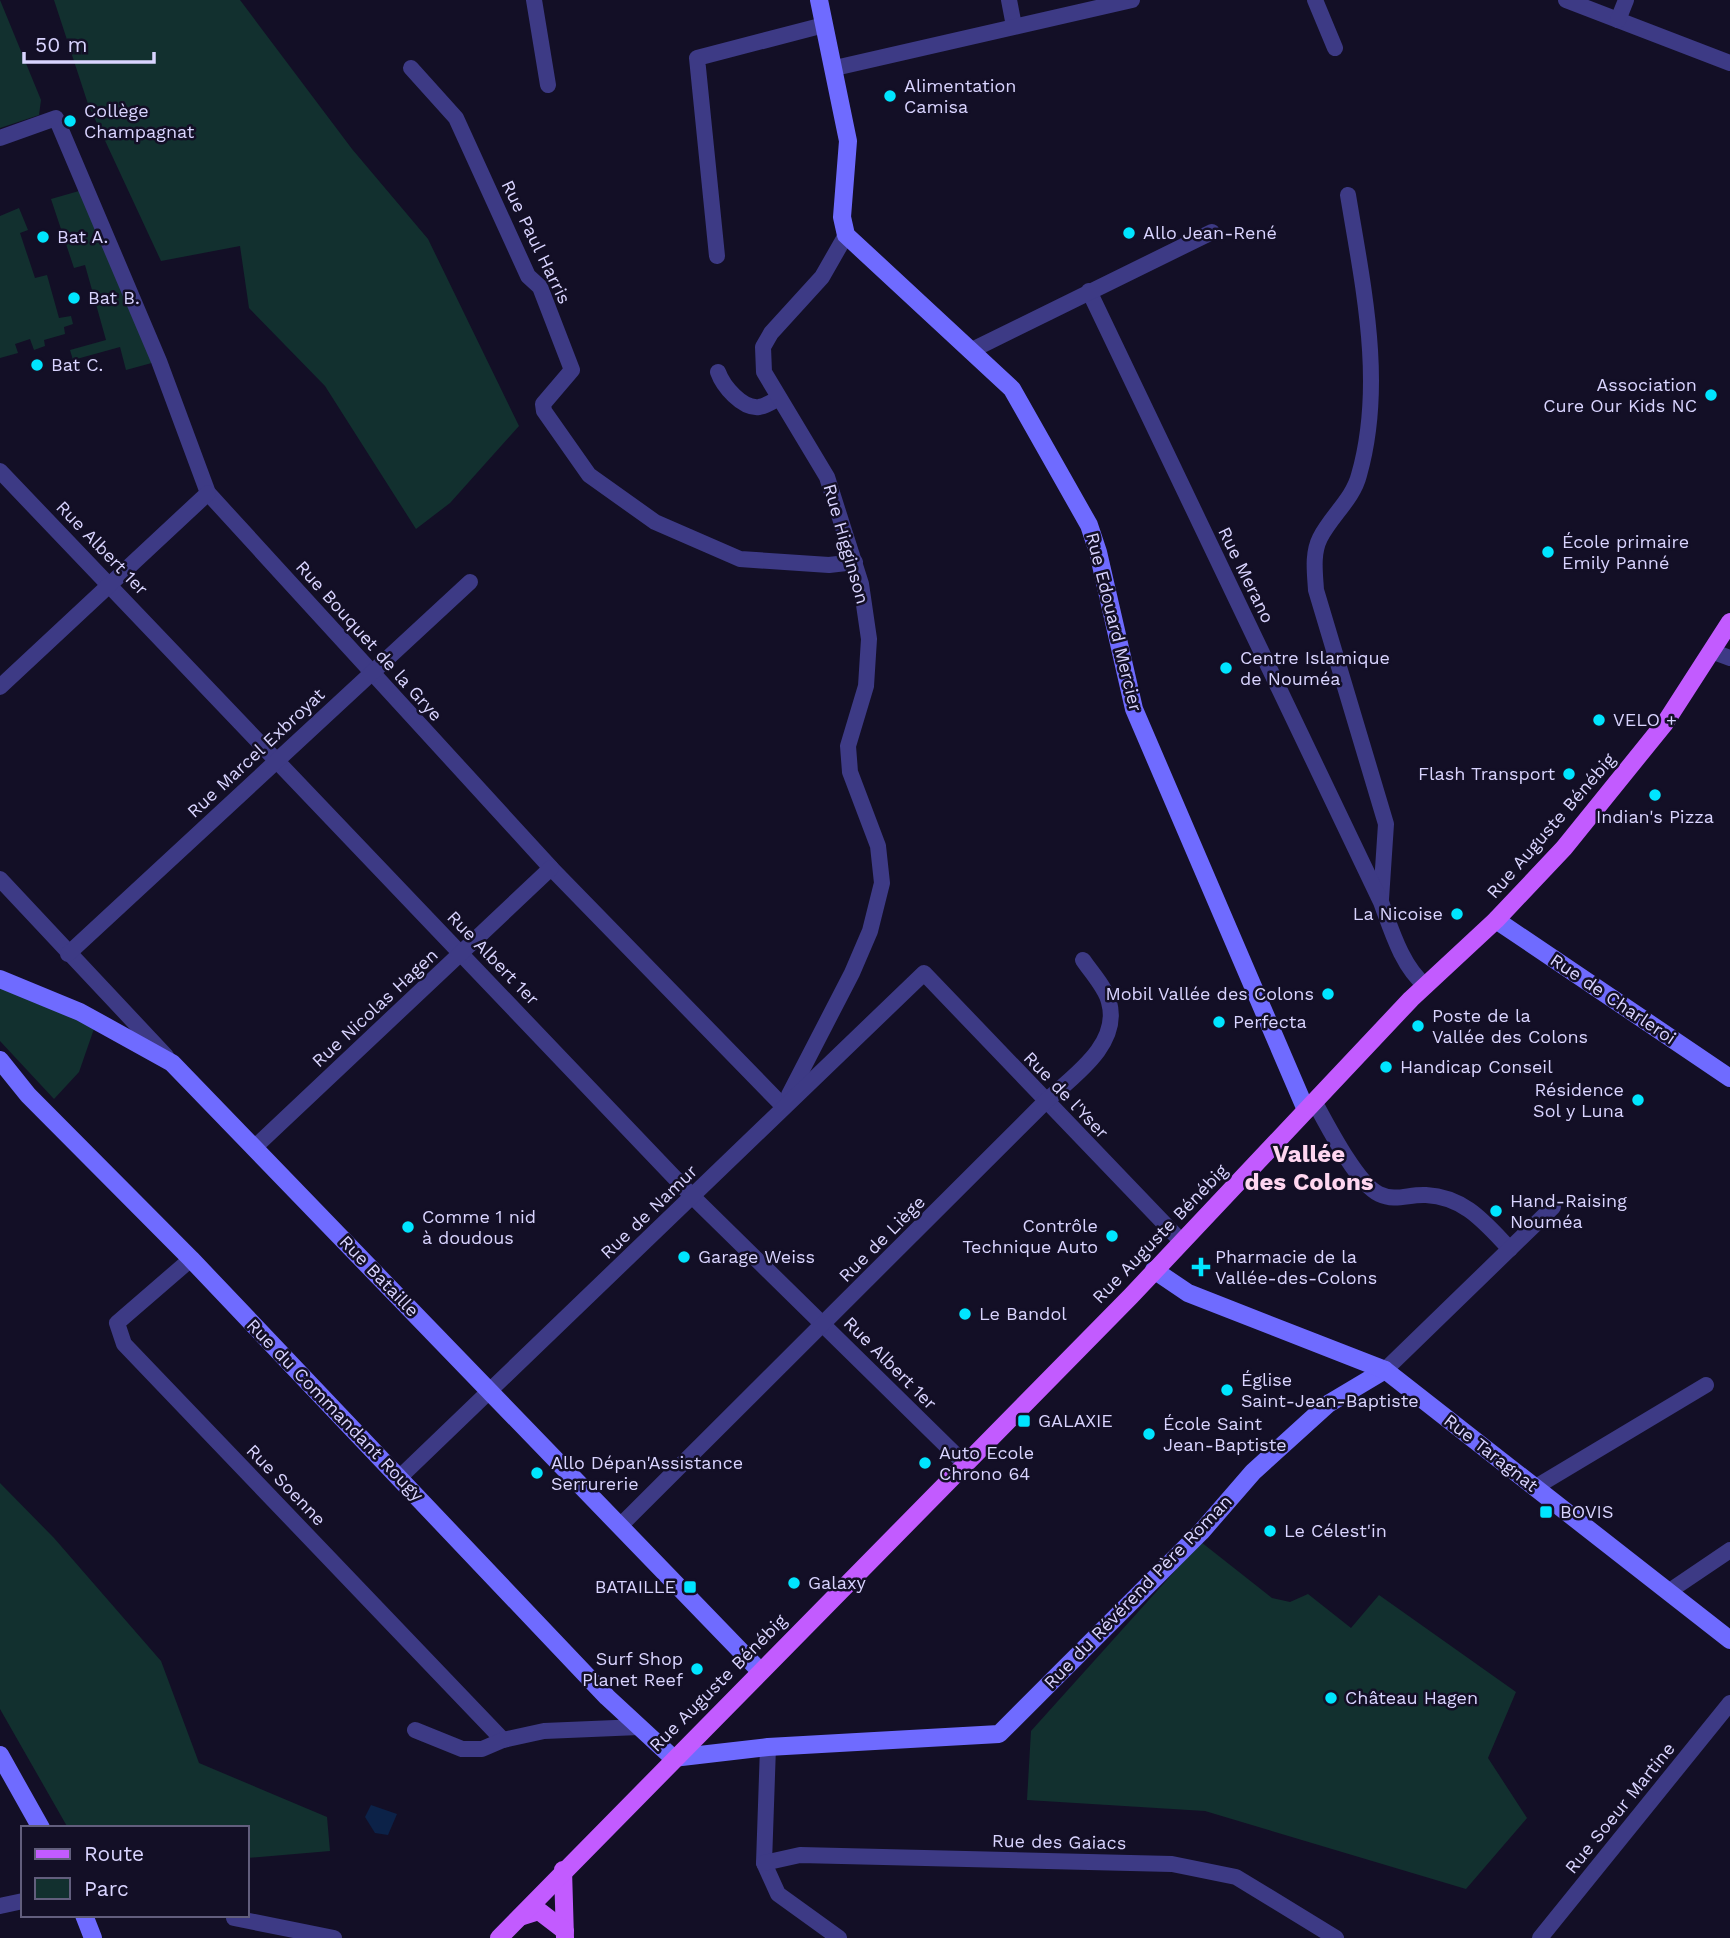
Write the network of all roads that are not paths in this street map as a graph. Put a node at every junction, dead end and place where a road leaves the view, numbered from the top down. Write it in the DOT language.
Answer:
graph roads {
  1 [pos="534,0"];
  2 [pos="819,0"];
  3 [pos="1009,0"];
  4 [pos="1132,0"];
  5 [pos="1315,0"];
  6 [pos="1566,0"];
  7 [pos="1626,0"];
  8 [pos="1618,20"];
  9 [pos="824,25"];
  10 [pos="1014,26"];
  11 [pos="1335,48"];
  12 [pos="1730,63"];
  13 [pos="411,68"];
  14 [pos="835,68"];
  15 [pos="548,85"];
  16 [pos="0,138"];
  17 [pos="1348,195"];
  18 [pos="1212,232"];
  19 [pos="846,235"];
  20 [pos="718,256"];
  21 [pos="1089,291"];
  22 [pos="970,351"];
  23 [pos="718,372"];
  24 [pos="779,398"];
  25 [pos="0,471"];
  26 [pos="208,493"];
  27 [pos="855,562"];
  28 [pos="470,582"];
  29 [pos="111,584"];
  30 [pos="1730,622"];
  31 [pos="1711,651"];
  32 [pos="1730,658"];
  33 [pos="372,673"];
  34 [pos="0,687"];
  35 [pos="276,759"];
  36 [pos="551,868"];
  37 [pos="0,880"];
  38 [pos="1381,902"];
  39 [pos="1496,920"];
  40 [pos="461,953"];
  41 [pos="68,954"];
  42 [pos="1083,960"];
  43 [pos="924,973"];
  44 [pos="0,979"];
  45 [pos="1426,985"];
  46 [pos="0,1060"];
  47 [pos="172,1063"];
  48 [pos="1730,1078"];
  49 [pos="1045,1102"];
  50 [pos="1310,1105"];
  51 [pos="783,1106"];
  52 [pos="255,1147"];
  53 [pos="694,1198"];
  54 [pos="1553,1207"];
  55 [pos="1182,1242"];
  56 [pos="1510,1249"];
  57 [pos="191,1259"];
  58 [pos="1154,1270"];
  59 [pos="824,1324"];
  60 [pos="1385,1370"];
  61 [pos="1706,1385"];
  62 [pos="490,1391"];
  63 [pos="966,1465"];
  64 [pos="399,1478"];
  65 [pos="1534,1488"];
  66 [pos="620,1525"];
  67 [pos="1730,1550"];
  68 [pos="1668,1592"];
  69 [pos="1730,1640"];
  70 [pos="760,1671"];
  71 [pos="1730,1703"];
  72 [pos="639,1727"];
  73 [pos="415,1730"];
  74 [pos="503,1740"];
  75 [pos="768,1747"];
  76 [pos="0,1755"];
  77 [pos="673,1758"];
  78 [pos="40,1826"];
  79 [pos="764,1863"];
  80 [pos="563,1870"];
  81 [pos="21,1901"];
  82 [pos="0,1906"];
  83 [pos="85,1917"];
  84 [pos="234,1918"];
  85 [pos="516,1919"];
  86 [pos="565,1934"];
  87 [pos="93,1938"];
  88 [pos="334,1938"];
  89 [pos="499,1938"];
  90 [pos="839,1938"];
  91 [pos="1336,1938"];
  92 [pos="1540,1938"];
  1 -- 15 [label="street"];
  2 -- 9 [label="street"];
  3 -- 10 [label="street"];
  4 -- 10 [label="street"];
  5 -- 11 [label="street"];
  6 -- 8 [label="street"];
  7 -- 8 [label="street"];
  8 -- 12 [label="street"];
  9 -- 14 [label="street"];
  9 -- 20 [label="street"];
  10 -- 14 [label="street"];
  13 -- 27 [label="street, Rue Paul Harris"];
  14 -- 19 [label="street"];
  16 -- 26 [label="street, Rue Bouquet de la Grye"];
  17 -- 38 [label="street"];
  18 -- 21 [label="street"];
  19 -- 22 [label="street, Rue Edouard Mercier"];
  19 -- 24 [label="street, Rue Higginson"];
  21 -- 22 [label="street"];
  21 -- 38 [label="street, Rue Merano"];
  22 -- 50 [label="street, Rue Edouard Mercier"];
  23 -- 24 [label="street"];
  24 -- 27 [label="street, Rue Higginson"];
  25 -- 29 [label="street, Rue Albert 1er"];
  26 -- 29 [label="street"];
  26 -- 33 [label="street, Rue Bouquet de la Grye"];
  27 -- 51 [label="street, Rue Higginson"];
  28 -- 33 [label="street, Rue Marcel Exbroyat"];
  29 -- 34 [label="street"];
  29 -- 35 [label="street, Rue Albert 1er"];
  30 -- 31 [label="main road, Rue Auguste Bénébig"];
  31 -- 32 [label="street"];
  31 -- 39 [label="main road, Rue Auguste Bénébig"];
  33 -- 35 [label="street, Rue Marcel Exbroyat"];
  33 -- 36 [label="street, Rue Bouquet de la Grye"];
  35 -- 40 [label="street, Rue Albert 1er"];
  35 -- 41 [label="street, Rue Marcel Exbroyat"];
  36 -- 40 [label="street, Rue Nicolas Hagen"];
  36 -- 51 [label="street, Rue Bouquet de la Grye"];
  37 -- 41 [label="street, Rue Bataille"];
  38 -- 45 [label="street, Rue Merano"];
  39 -- 45 [label="main road, Rue Auguste Bénébig"];
  39 -- 48 [label="street, Rue de Charleroi"];
  40 -- 52 [label="street, Rue Nicolas Hagen"];
  40 -- 53 [label="street, Rue Albert 1er"];
  41 -- 47 [label="street, Rue Bataille"];
  42 -- 49 [label="street, Rue de Liège"];
  43 -- 49 [label="street, Rue de l'Yser"];
  43 -- 51 [label="street, Rue de Namur"];
  44 -- 47 [label="street"];
  45 -- 50 [label="main road, Rue Auguste Bénébig"];
  46 -- 57 [label="street, Rue du Commandant Rougy"];
  47 -- 52 [label="street, Rue Bataille"];
  49 -- 55 [label="street, Rue de l'Yser"];
  49 -- 59 [label="street, Rue de Liège"];
  50 -- 55 [label="main road, Rue Auguste Bénébig"];
  50 -- 56 [label="street"];
  51 -- 53 [label="street, Rue de Namur"];
  52 -- 62 [label="street, Rue Bataille"];
  53 -- 59 [label="street, Rue Albert 1er"];
  53 -- 62 [label="street, Rue de Namur"];
  54 -- 56 [label="street, Rue du Révérend Père Roman"];
  55 -- 58 [label="main road, Rue Auguste Bénébig"];
  56 -- 60 [label="street, Rue du Révérend Père Roman"];
  57 -- 64 [label="street, Rue du Commandant Rougy"];
  57 -- 74 [label="street, Rue Soenne"];
  58 -- 60 [label="street, Rue Taragnat"];
  58 -- 63 [label="main road, Rue Auguste Bénébig"];
  59 -- 63 [label="street, Rue Albert 1er"];
  59 -- 66 [label="street, Rue de Liège"];
  60 -- 65 [label="street, Rue Taragnat"];
  60 -- 75 [label="street, Rue du Révérend Père Roman"];
  61 -- 65 [label="street"];
  62 -- 64 [label="street, Rue de Namur"];
  62 -- 66 [label="street, Rue Bataille"];
  63 -- 70 [label="main road, Rue Auguste Bénébig"];
  64 -- 72 [label="street, Rue du Commandant Rougy"];
  65 -- 68 [label="street, Rue Taragnat"];
  66 -- 70 [label="street, Rue Bataille"];
  67 -- 68 [label="street"];
  68 -- 69 [label="street, Rue Taragnat"];
  70 -- 77 [label="main road, Rue Auguste Bénébig"];
  71 -- 92 [label="street, Rue Soeur Martine"];
  72 -- 74 [label="street"];
  72 -- 77 [label="street, Rue du Commandant Rougy"];
  73 -- 74 [label="street"];
  75 -- 77 [label="street, Rue du Révérend Père Roman"];
  75 -- 79 [label="street"];
  76 -- 78 [label="street"];
  77 -- 80 [label="main road, Rue Auguste Bénébig"];
  79 -- 90 [label="street"];
  79 -- 91 [label="street, Rue des Gaiacs"];
  80 -- 85 [label="main road, Rue Auguste Bénébig"];
  80 -- 86 [label="main road"];
  81 -- 82 [label="street"];
  83 -- 87 [label="street"];
  84 -- 88 [label="street"];
  85 -- 86 [label="main road"];
  85 -- 89 [label="main road, Rue Auguste Bénébig"];
}
